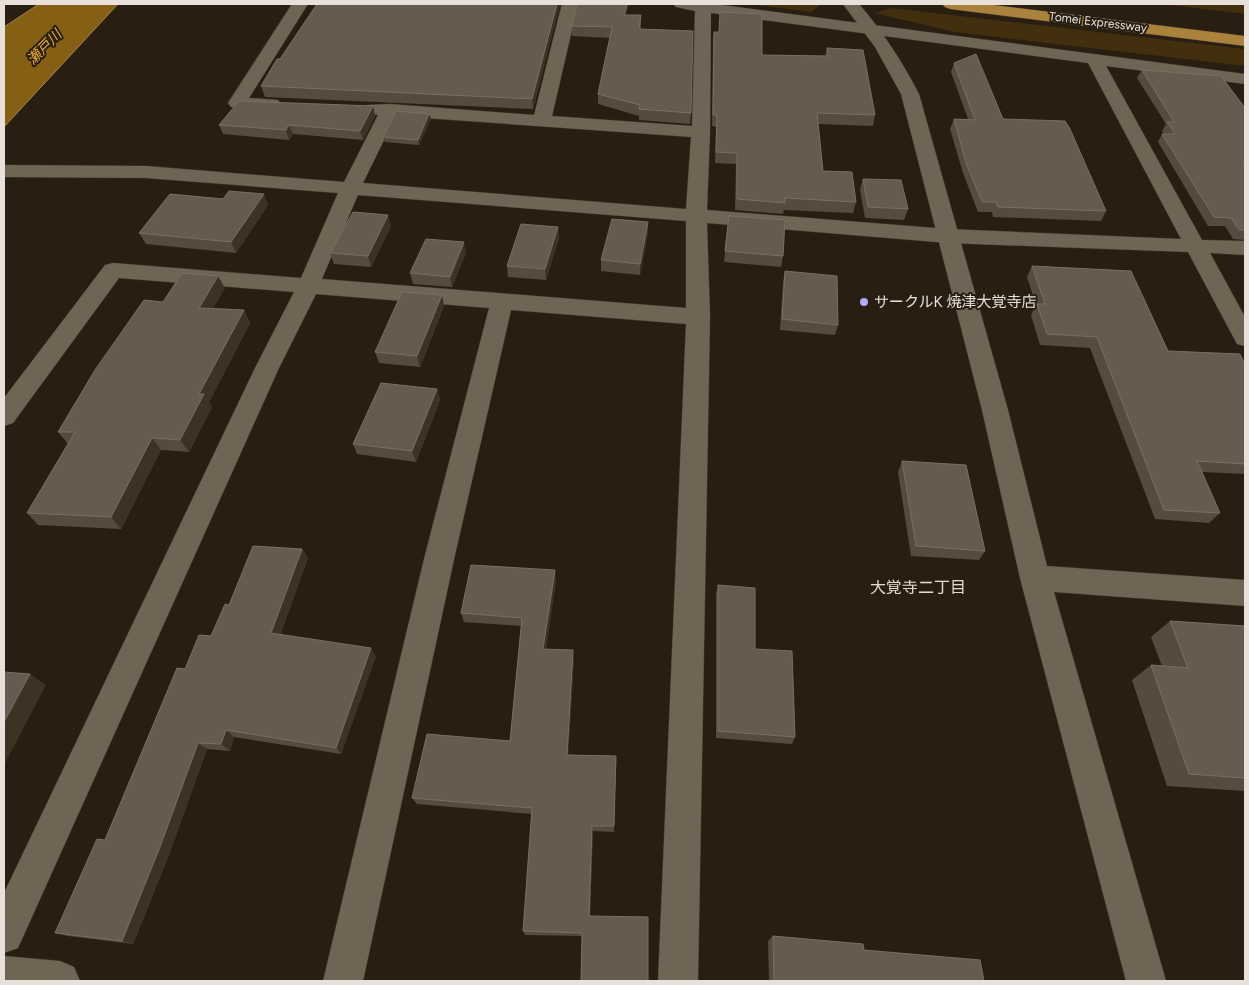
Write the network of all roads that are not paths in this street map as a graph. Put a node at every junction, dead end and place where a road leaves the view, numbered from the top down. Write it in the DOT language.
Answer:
graph roads {
  1 [pos="300,4"];
  2 [pos="570,4"];
  3 [pos="681,4"];
  4 [pos="851,4"];
  5 [pos="950,4"];
  6 [pos="703,7"];
  7 [pos="874,30"];
  8 [pos="1245,41"];
  9 [pos="1094,59"];
  10 [pos="1245,79"];
  11 [pos="285,105"];
  12 [pos="352,108"];
  13 [pos="390,109"];
  14 [pos="542,120"];
  15 [pos="700,132"];
  16 [pos="4,171"];
  17 [pos="350,189"];
  18 [pos="696,215"];
  19 [pos="948,236"];
  20 [pos="1196,246"];
  21 [pos="1245,248"];
  22 [pos="309,285"];
  23 [pos="502,301"];
  24 [pos="698,317"];
  25 [pos="1245,338"];
  26 [pos="4,416"];
  27 [pos="1035,578"];
  28 [pos="1245,593"];
  29 [pos="4,934"];
  30 [pos="4,976"];
  31 [pos="60,981"];
  32 [pos="343,981"];
  33 [pos="678,981"];
  34 [pos="1146,981"];
  1 -- 11 [label="street"];
  2 -- 14 [label="street"];
  3 -- 6 [label="street"];
  4 -- 7 [label="street"];
  5 -- 8 [label="highway, Tomei Expressway"];
  6 -- 7 [label="street"];
  6 -- 15 [label="street"];
  7 -- 9 [label="street"];
  7 -- 19 [label="street"];
  9 -- 10 [label="street"];
  9 -- 20 [label="street"];
  12 -- 13 [label="street"];
  13 -- 14 [label="street"];
  13 -- 17 [label="street"];
  14 -- 15 [label="street"];
  15 -- 18 [label="street"];
  16 -- 17 [label="street"];
  17 -- 18 [label="street"];
  17 -- 22 [label="street"];
  18 -- 19 [label="street"];
  18 -- 24 [label="street"];
  19 -- 20 [label="street"];
  19 -- 27 [label="street"];
  20 -- 21 [label="street"];
  20 -- 25 [label="street"];
  22 -- 23 [label="street"];
  22 -- 26 [label="street"];
  22 -- 29 [label="street"];
  23 -- 24 [label="street"];
  23 -- 32 [label="street"];
  24 -- 33 [label="street"];
  27 -- 28 [label="street"];
  27 -- 34 [label="street"];
  30 -- 31 [label="street"];
}
